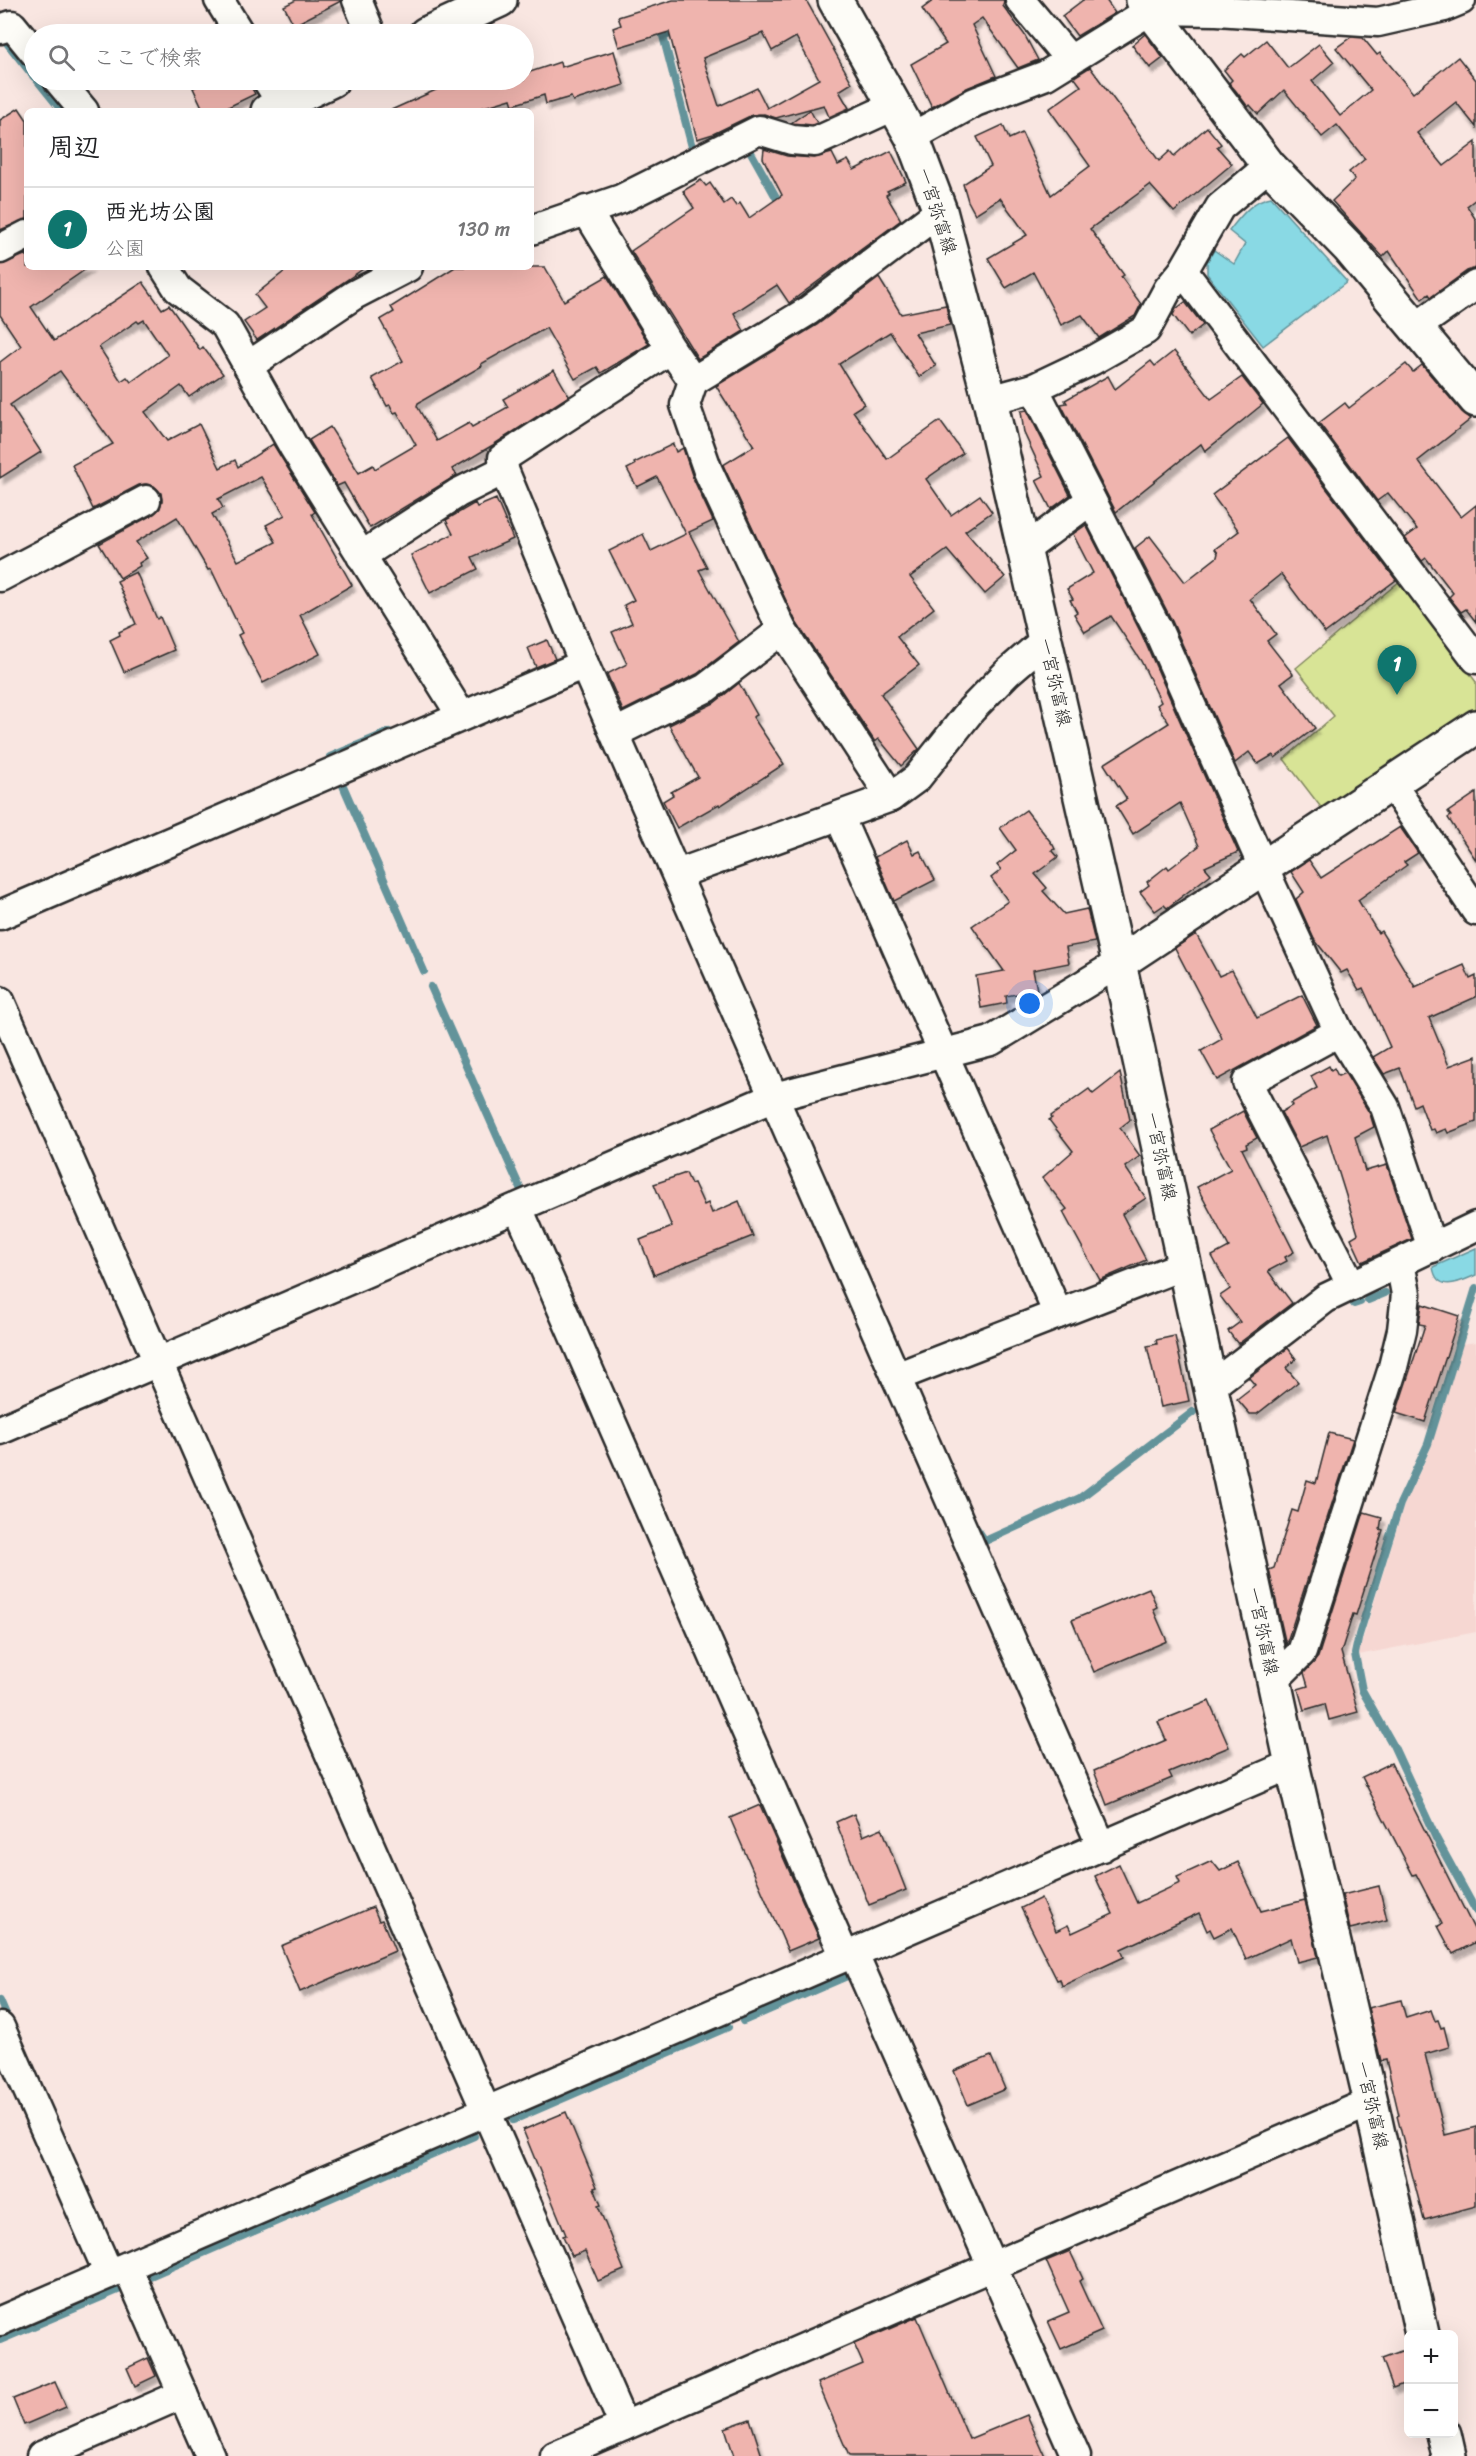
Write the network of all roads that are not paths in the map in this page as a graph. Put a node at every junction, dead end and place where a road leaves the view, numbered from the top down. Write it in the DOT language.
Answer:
graph roads {
  1 [pos="219,0"];
  2 [pos="357,0"];
  3 [pos="500,0"];
  4 [pos="835,0"];
  5 [pos="1020,0"];
  6 [pos="1461,0"];
  7 [pos="1149,3"];
  8 [pos="4,22"];
  9 [pos="234,24"];
  10 [pos="367,24"];
  11 [pos="448,24"];
  12 [pos="24,42"];
  13 [pos="1070,60"];
  14 [pos="66,90"];
  15 [pos="299,90"];
  16 [pos="272,98"];
  17 [pos="894,106"];
  18 [pos="81,108"];
  19 [pos="912,137"];
  20 [pos="1269,165"];
  21 [pos="586,210"];
  22 [pos="940,210"];
  23 [pos="534,229"];
  24 [pos="24,237"];
  25 [pos="0,249"];
  26 [pos="166,270"];
  27 [pos="402,270"];
  28 [pos="1184,271"];
  29 [pos="1476,285"];
  30 [pos="1416,327"];
  31 [pos="671,349"];
  32 [pos="248,366"];
  33 [pos="693,381"];
  34 [pos="1034,388"];
  35 [pos="990,400"];
  36 [pos="1476,400"];
  37 [pos="504,470"];
  38 [pos="146,500"];
  39 [pos="1091,500"];
  40 [pos="1024,550"];
  41 [pos="362,556"];
  42 [pos="0,577"];
  43 [pos="782,630"];
  44 [pos="1045,640"];
  45 [pos="1476,659"];
  46 [pos="584,664"];
  47 [pos="461,715"];
  48 [pos="1476,728"];
  49 [pos="615,733"];
  50 [pos="1390,783"];
  51 [pos="891,797"];
  52 [pos="838,816"];
  53 [pos="1263,867"];
  54 [pos="677,874"];
  55 [pos="1476,911"];
  56 [pos="0,915"];
  57 [pos="1119,963"];
  58 [pos="0,1001"];
  59 [pos="1339,1032"];
  60 [pos="943,1053"];
  61 [pos="774,1097"];
  62 [pos="518,1208"];
  63 [pos="1476,1226"];
  64 [pos="1432,1248"];
  65 [pos="1400,1263"];
  66 [pos="1184,1265"];
  67 [pos="1352,1286"];
  68 [pos="1058,1314"];
  69 [pos="158,1362"];
  70 [pos="896,1377"];
  71 [pos="1210,1387"];
  72 [pos="0,1430"];
  73 [pos="1274,1680"];
  74 [pos="1292,1764"];
  75 [pos="1102,1846"];
  76 [pos="849,1955"];
  77 [pos="0,2027"];
  78 [pos="1371,2102"];
  79 [pos="486,2112"];
  80 [pos="992,2267"];
  81 [pos="118,2270"];
  82 [pos="0,2321"];
  83 [pos="1421,2330"];
  84 [pos="183,2394"];
  85 [pos="624,2426"];
  86 [pos="594,2448"];
  87 [pos="41,2456"];
  88 [pos="210,2456"];
  89 [pos="555,2456"];
  90 [pos="1076,2456"];
  1 -- 9 [label="street"];
  2 -- 10 [label="street"];
  3 -- 11 [label="main road"];
  4 -- 17 [label="main road, 一宮弥富線"];
  5 -- 13 [label="street"];
  6 -- 7 [label="street"];
  7 -- 13 [label="street"];
  7 -- 20 [label="main road"];
  8 -- 12 [label="street"];
  13 -- 19 [label="street"];
  14 -- 18 [label="street"];
  15 -- 16 [label="main road"];
  17 -- 19 [label="main road, 一宮弥富線"];
  17 -- 21 [label="street"];
  19 -- 22 [label="main road, 一宮弥富線"];
  20 -- 28 [label="street"];
  20 -- 30 [label="main road"];
  21 -- 23 [label="street"];
  21 -- 31 [label="street"];
  22 -- 33 [label="street"];
  22 -- 35 [label="main road, 一宮弥富線"];
  24 -- 25 [label="street"];
  26 -- 32 [label="street"];
  27 -- 32 [label="street"];
  28 -- 34 [label="street"];
  28 -- 45 [label="street"];
  29 -- 30 [label="street"];
  30 -- 36 [label="main road"];
  31 -- 33 [label="street"];
  31 -- 37 [label="street"];
  32 -- 41 [label="street"];
  33 -- 43 [label="street"];
  34 -- 35 [label="street"];
  34 -- 39 [label="street"];
  35 -- 40 [label="main road, 一宮弥富線"];
  37 -- 41 [label="street"];
  37 -- 46 [label="street"];
  38 -- 42 [label="street"];
  39 -- 40 [label="street"];
  39 -- 53 [label="street"];
  40 -- 44 [label="main road, 一宮弥富線"];
  41 -- 47 [label="street"];
  43 -- 49 [label="street"];
  43 -- 51 [label="street"];
  44 -- 51 [label="street"];
  44 -- 57 [label="main road, 一宮弥富線"];
  46 -- 47 [label="street"];
  46 -- 49 [label="street"];
  47 -- 56 [label="street"];
  48 -- 50 [label="main road"];
  49 -- 54 [label="street"];
  50 -- 53 [label="main road"];
  50 -- 55 [label="street"];
  51 -- 52 [label="street"];
  52 -- 54 [label="street"];
  52 -- 60 [label="street"];
  53 -- 57 [label="main road"];
  53 -- 59 [label="street"];
  54 -- 61 [label="street"];
  57 -- 60 [label="street"];
  57 -- 66 [label="main road, 一宮弥富線"];
  58 -- 69 [label="street"];
  59 -- 64 [label="street"];
  59 -- 67 [label="street"];
  60 -- 61 [label="street"];
  60 -- 68 [label="street"];
  61 -- 62 [label="street"];
  61 -- 70 [label="street"];
  62 -- 69 [label="street"];
  62 -- 76 [label="street"];
  63 -- 64 [label="street"];
  64 -- 65 [label="street"];
  65 -- 67 [label="street"];
  65 -- 73 [label="street"];
  66 -- 68 [label="street"];
  66 -- 71 [label="main road, 一宮弥富線"];
  67 -- 71 [label="street"];
  68 -- 70 [label="street"];
  69 -- 72 [label="street"];
  69 -- 79 [label="street"];
  70 -- 75 [label="street"];
  71 -- 73 [label="main road, 一宮弥富線"];
  73 -- 74 [label="main road, 一宮弥富線"];
  74 -- 75 [label="street"];
  74 -- 78 [label="main road, 一宮弥富線"];
  75 -- 76 [label="street"];
  76 -- 79 [label="street"];
  76 -- 80 [label="street"];
  77 -- 81 [label="street"];
  78 -- 80 [label="street"];
  78 -- 83 [label="main road, 一宮弥富線"];
  79 -- 81 [label="street"];
  79 -- 85 [label="street"];
  80 -- 85 [label="street"];
  80 -- 90 [label="street"];
  81 -- 82 [label="street"];
  81 -- 84 [label="street"];
  84 -- 87 [label="street"];
  84 -- 88 [label="street"];
  85 -- 86 [label="street"];
  86 -- 89 [label="street"];
}
